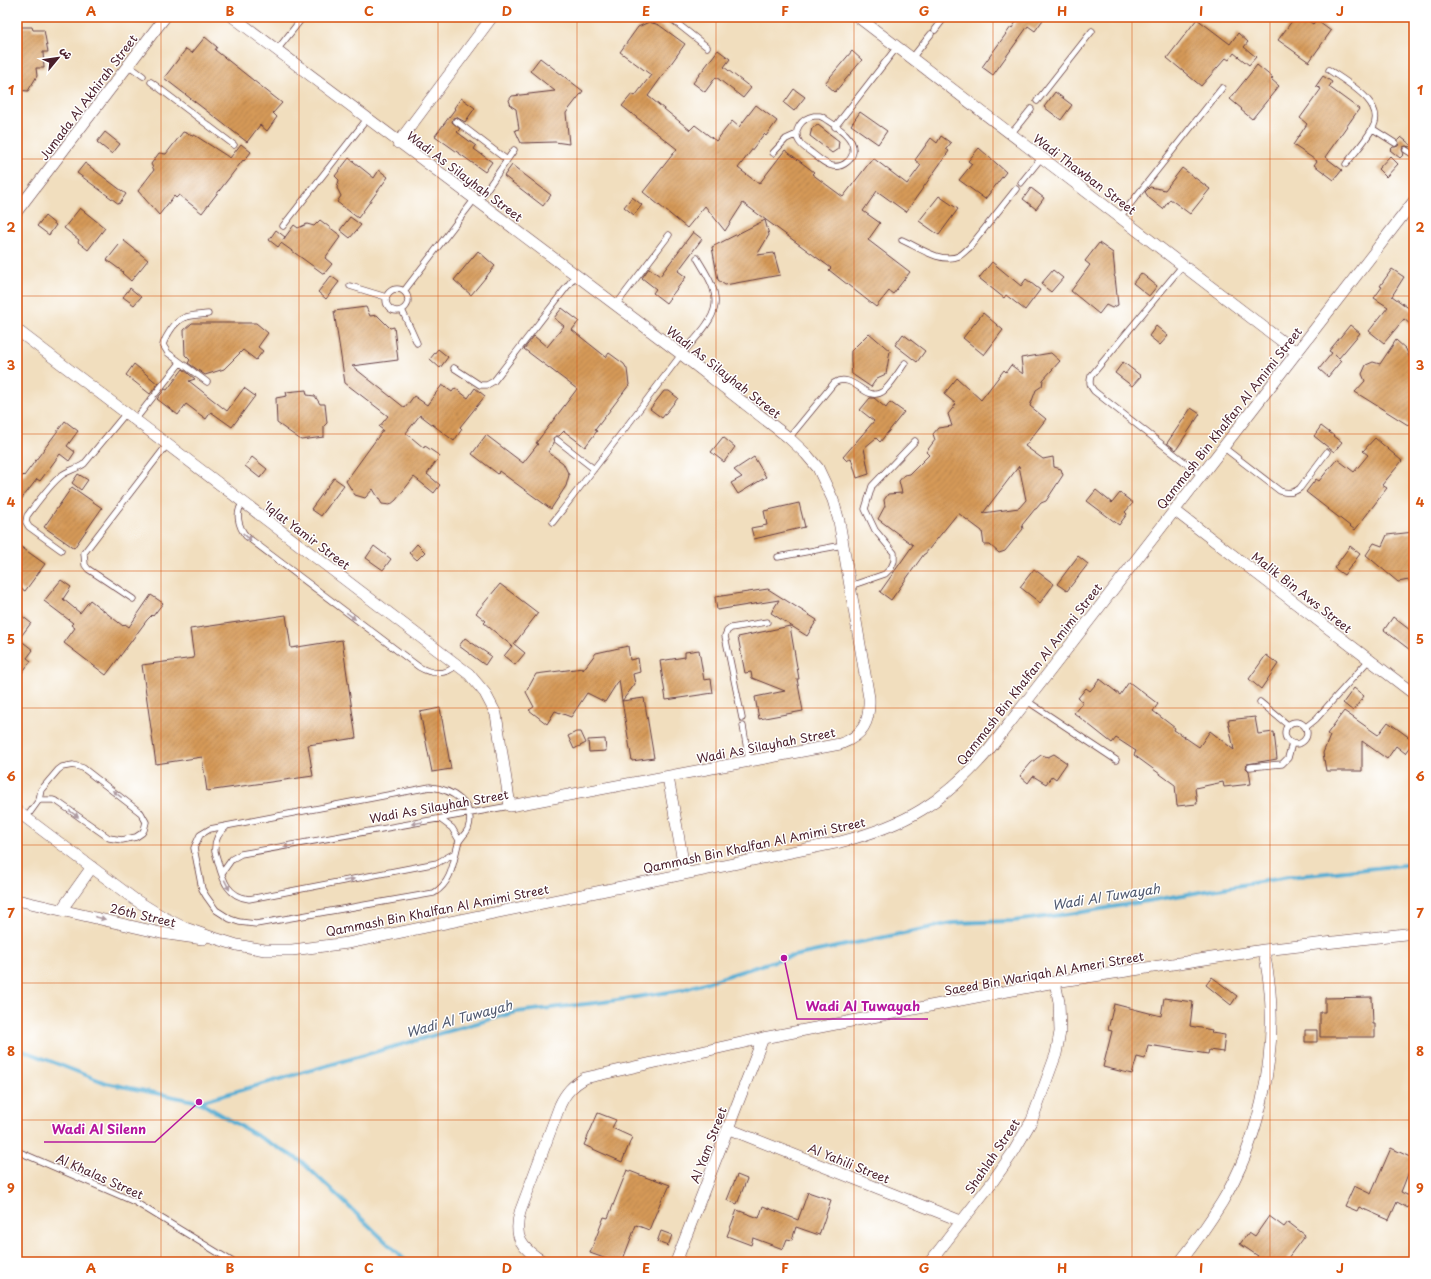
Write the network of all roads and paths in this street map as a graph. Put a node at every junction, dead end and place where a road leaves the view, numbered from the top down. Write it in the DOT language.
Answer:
graph roads {
  1 [pos="165,17"];
  2 [pos="233,17"];
  3 [pos="303,17"];
  4 [pos="492,17"];
  5 [pos="668,17"];
  6 [pos="858,17"];
  7 [pos="945,17"];
  8 [pos="1092,31"];
  9 [pos="707,47"];
  10 [pos="897,47"];
  11 [pos="277,50"];
  12 [pos="912,58"];
  13 [pos="128,65"];
  14 [pos="1329,70"];
  15 [pos="143,76"];
  16 [pos="151,82"];
  17 [pos="1222,88"];
  18 [pos="1037,101"];
  19 [pos="1031,109"];
  20 [pos="367,119"];
  21 [pos="456,122"];
  22 [pos="836,127"];
  23 [pos="1373,129"];
  24 [pos="797,134"];
  25 [pos="1011,134"];
  26 [pos="398,143"];
  27 [pos="1395,143"];
  28 [pos="234,146"];
  29 [pos="514,150"];
  30 [pos="1406,150"];
  31 [pos="773,153"];
  32 [pos="1414,155"];
  33 [pos="1042,157"];
  34 [pos="507,160"];
  35 [pos="1346,164"];
  36 [pos="1021,183"];
  37 [pos="1016,189"];
  38 [pos="476,201"];
  39 [pos="1414,201"];
  40 [pos="18,209"];
  41 [pos="1120,217"];
  42 [pos="283,226"];
  43 [pos="669,235"];
  44 [pos="902,240"];
  45 [pos="697,258"];
  46 [pos="1183,265"];
  47 [pos="576,276"];
  48 [pos="350,286"];
  49 [pos="404,291"];
  50 [pos="386,297"];
  51 [pos="616,305"];
  52 [pos="402,310"];
  53 [pos="208,314"];
  54 [pos="17,330"];
  55 [pos="417,344"];
  56 [pos="1296,352"];
  57 [pos="681,354"];
  58 [pos="180,363"];
  59 [pos="905,363"];
  60 [pos="454,368"];
  61 [pos="207,382"];
  62 [pos="126,413"];
  63 [pos="135,420"];
  64 [pos="789,438"];
  65 [pos="558,440"];
  66 [pos="915,441"];
  67 [pos="168,445"];
  68 [pos="1223,447"];
  69 [pos="1327,452"];
  70 [pos="594,469"];
  71 [pos="1201,475"];
  72 [pos="243,502"];
  73 [pos="1174,510"];
  74 [pos="553,522"];
  75 [pos="843,546"];
  76 [pos="61,550"];
  77 [pos="778,557"];
  78 [pos="850,586"];
  79 [pos="133,599"];
  80 [pos="767,622"];
  81 [pos="1369,660"];
  82 [pos="456,664"];
  83 [pos="1414,694"];
  84 [pos="1026,701"];
  85 [pos="1260,702"];
  86 [pos="742,718"];
  87 [pos="743,726"];
  88 [pos="1288,726"];
  89 [pos="1306,727"];
  90 [pos="1292,743"];
  91 [pos="1116,760"];
  92 [pos="749,761"];
  93 [pos="1250,767"];
  94 [pos="668,777"];
  95 [pos="39,800"];
  96 [pos="510,806"];
  97 [pos="22,814"];
  98 [pos="469,814"];
  99 [pos="440,819"];
  100 [pos="228,825"];
  101 [pos="459,840"];
  102 [pos="456,854"];
  103 [pos="92,867"];
  104 [pos="222,873"];
  105 [pos="685,873"];
  106 [pos="17,900"];
  107 [pos="62,909"];
  108 [pos="1414,934"];
  109 [pos="220,940"];
  110 [pos="1264,950"];
  111 [pos="1055,982"];
  112 [pos="763,1038"];
  113 [pos="729,1128"];
  114 [pos="17,1152"];
  115 [pos="961,1221"];
  116 [pos="233,1262"];
  117 [pos="544,1262"];
  118 [pos="676,1262"];
  119 [pos="930,1262"];
  120 [pos="1180,1262"];
  1 -- 13 [label="street, Jumada Al Akhirah Street"];
  2 -- 11 [label="street, Wadi As Silayhah Street"];
  3 -- 11 [label="lane"];
  4 -- 26 [label="street"];
  5 -- 9 [label="lane"];
  6 -- 10 [label="street, Wadi Thawban Street"];
  7 -- 12 [label="lane"];
  8 -- 18 [label="lane"];
  10 -- 12 [label="street, Wadi Thawban Street"];
  10 -- 22 [label="lane"];
  11 -- 20 [label="street, Wadi As Silayhah Street"];
  12 -- 25 [label="street, Wadi Thawban Street"];
  13 -- 15 [label="lane"];
  13 -- 40 [label="street, Jumada Al Akhirah Street"];
  14 -- 23 [label="lane"];
  16 -- 28 [label="lane"];
  17 -- 41 [label="lane"];
  19 -- 25 [label="lane"];
  20 -- 26 [label="street, Wadi As Silayhah Street"];
  20 -- 42 [label="lane"];
  21 -- 34 [label="lane"];
  22 -- 24 [label="lane"];
  22 -- 24 [label="lane"];
  23 -- 27 [label="lane"];
  23 -- 35 [label="lane"];
  24 -- 31 [label="lane"];
  25 -- 33 [label="street, Wadi Thawban Street"];
  26 -- 38 [label="street, Wadi As Silayhah Street"];
  29 -- 34 [label="lane"];
  30 -- 32 [label="lane"];
  33 -- 36 [label="lane"];
  33 -- 41 [label="street, Wadi Thawban Street"];
  34 -- 38 [label="lane"];
  37 -- 44 [label="lane"];
  38 -- 47 [label="street, Wadi As Silayhah Street"];
  38 -- 49 [label="lane"];
  39 -- 56 [label="street, Qammash Bin Khalfan Al Amimi Street"];
  41 -- 46 [label="street, Wadi Thawban Street"];
  43 -- 51 [label="lane"];
  45 -- 57 [label="lane"];
  46 -- 56 [label="street, Wadi Thawban Street"];
  46 -- 71 [label="lane"];
  47 -- 51 [label="street, Wadi As Silayhah Street"];
  47 -- 60 [label="lane"];
  48 -- 50 [label="lane"];
  49 -- 50 [label="lane"];
  49 -- 52 [label="lane"];
  50 -- 52 [label="lane"];
  51 -- 57 [label="street, Wadi As Silayhah Street"];
  52 -- 55 [label="lane"];
  53 -- 58 [label="lane"];
  54 -- 62 [label="street, 'Iqlat Yamir Street"];
  56 -- 68 [label="street, Qammash Bin Khalfan Al Amimi Street"];
  57 -- 64 [label="street, Wadi As Silayhah Street"];
  57 -- 70 [label="lane"];
  58 -- 61 [label="lane"];
  58 -- 63 [label="lane"];
  59 -- 64 [label="lane"];
  62 -- 63 [label="street, 'Iqlat Yamir Street"];
  62 -- 76 [label="lane"];
  63 -- 67 [label="street, 'Iqlat Yamir Street"];
  64 -- 75 [label="street, Wadi As Silayhah Street"];
  65 -- 70 [label="lane"];
  66 -- 78 [label="lane"];
  67 -- 72 [label="street, 'Iqlat Yamir Street"];
  67 -- 79 [label="lane"];
  68 -- 69 [label="lane"];
  68 -- 71 [label="street, Qammash Bin Khalfan Al Amimi Street"];
  70 -- 74 [label="lane"];
  71 -- 73 [label="street, Qammash Bin Khalfan Al Amimi Street"];
  72 -- 82 [label="street, 'Iqlat Yamir Street"];
  72 -- 82 [label="lane, one-way"];
  73 -- 81 [label="street, Malik Bin Aws Street"];
  73 -- 84 [label="street, Qammash Bin Khalfan Al Amimi Street"];
  75 -- 77 [label="lane"];
  75 -- 78 [label="street, Wadi As Silayhah Street"];
  78 -- 92 [label="street, Wadi As Silayhah Street"];
  80 -- 86 [label="lane"];
  81 -- 83 [label="street, Malik Bin Aws Street"];
  81 -- 89 [label="lane"];
  82 -- 96 [label="street, 'Iqlat Yamir Street"];
  84 -- 91 [label="lane"];
  84 -- 105 [label="street, Qammash Bin Khalfan Al Amimi Street"];
  85 -- 88 [label="lane"];
  87 -- 92 [label="lane"];
  88 -- 89 [label="lane"];
  88 -- 90 [label="lane"];
  89 -- 90 [label="lane"];
  90 -- 93 [label="lane"];
  92 -- 94 [label="street, Wadi As Silayhah Street"];
  94 -- 96 [label="street, Wadi As Silayhah Street"];
  94 -- 105 [label="street"];
  95 -- 95 [label="lane, one-way"];
  95 -- 97 [label="lane"];
  96 -- 98 [label="lane, Wadi As Silayhah Street"];
  97 -- 103 [label="street, Qammash Bin Khalfan Al Amimi Street"];
  98 -- 99 [label="lane, Wadi As Silayhah Street"];
  98 -- 100 [label="lane"];
  98 -- 101 [label="lane"];
  99 -- 101 [label="lane"];
  99 -- 104 [label="lane, Wadi As Silayhah Street, one-way"];
  100 -- 102 [label="lane"];
  100 -- 104 [label="lane"];
  101 -- 102 [label="lane"];
  104 -- 102 [label="lane, one-way"];
  103 -- 107 [label="street"];
  103 -- 109 [label="street, Qammash Bin Khalfan Al Amimi Street"];
  105 -- 109 [label="street, Qammash Bin Khalfan Al Amimi Street"];
  106 -- 107 [label="street, 26th Street"];
  107 -- 109 [label="street, 26th Street, one-way"];
  108 -- 110 [label="street, Saeed Bin Wariqah Al Ameri Street"];
  110 -- 111 [label="street, Saeed Bin Wariqah Al Ameri Street"];
  110 -- 120 [label="street"];
  111 -- 112 [label="street, Saeed Bin Wariqah Al Ameri Street"];
  111 -- 115 [label="street, Shahlah Street"];
  112 -- 113 [label="street, Al Yam Street"];
  112 -- 117 [label="street, Saeed Bin Wariqah Al Ameri Street"];
  113 -- 115 [label="street, Al Yahili Street"];
  113 -- 118 [label="street, Al Yam Street"];
  114 -- 116 [label="lane, Al Khalas Street"];
  115 -- 119 [label="street, Shahlah Street"];
}
